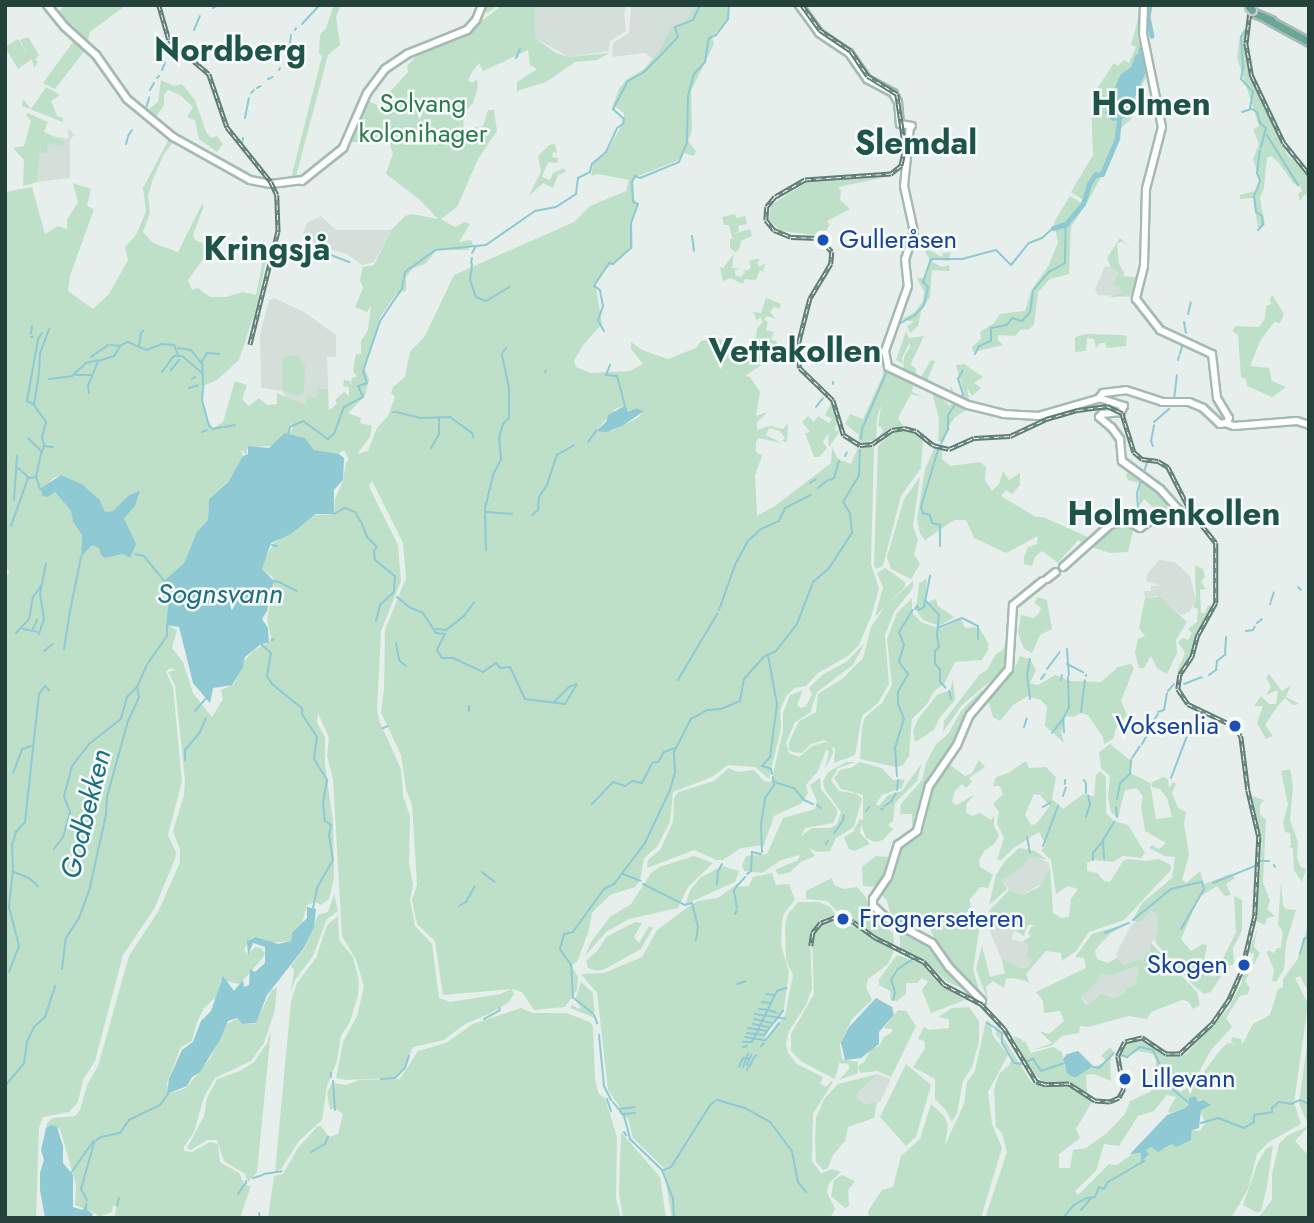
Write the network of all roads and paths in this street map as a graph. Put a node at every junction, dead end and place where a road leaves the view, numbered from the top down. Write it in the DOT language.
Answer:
graph roads {
  1 [pos="47,5"];
  2 [pos="482,5"];
  3 [pos="799,5"];
  4 [pos="1144,5"];
  5 [pos="1251,9"];
  6 [pos="1309,42"];
  7 [pos="1100,399"];
  8 [pos="1226,422"];
  9 [pos="1309,425"];
  10 [pos="1063,567"];
  11 [pos="1056,572"];
  12 [pos="982,1001"];
  1 -- 2 [label="main road"];
  3 -- 7 [label="main road"];
  4 -- 8 [label="main road"];
  5 -- 6 [label="main road"];
  7 -- 8 [label="main road"];
  7 -- 10 [label="main road"];
  8 -- 9 [label="main road"];
  11 -- 12 [label="main road"];
}
